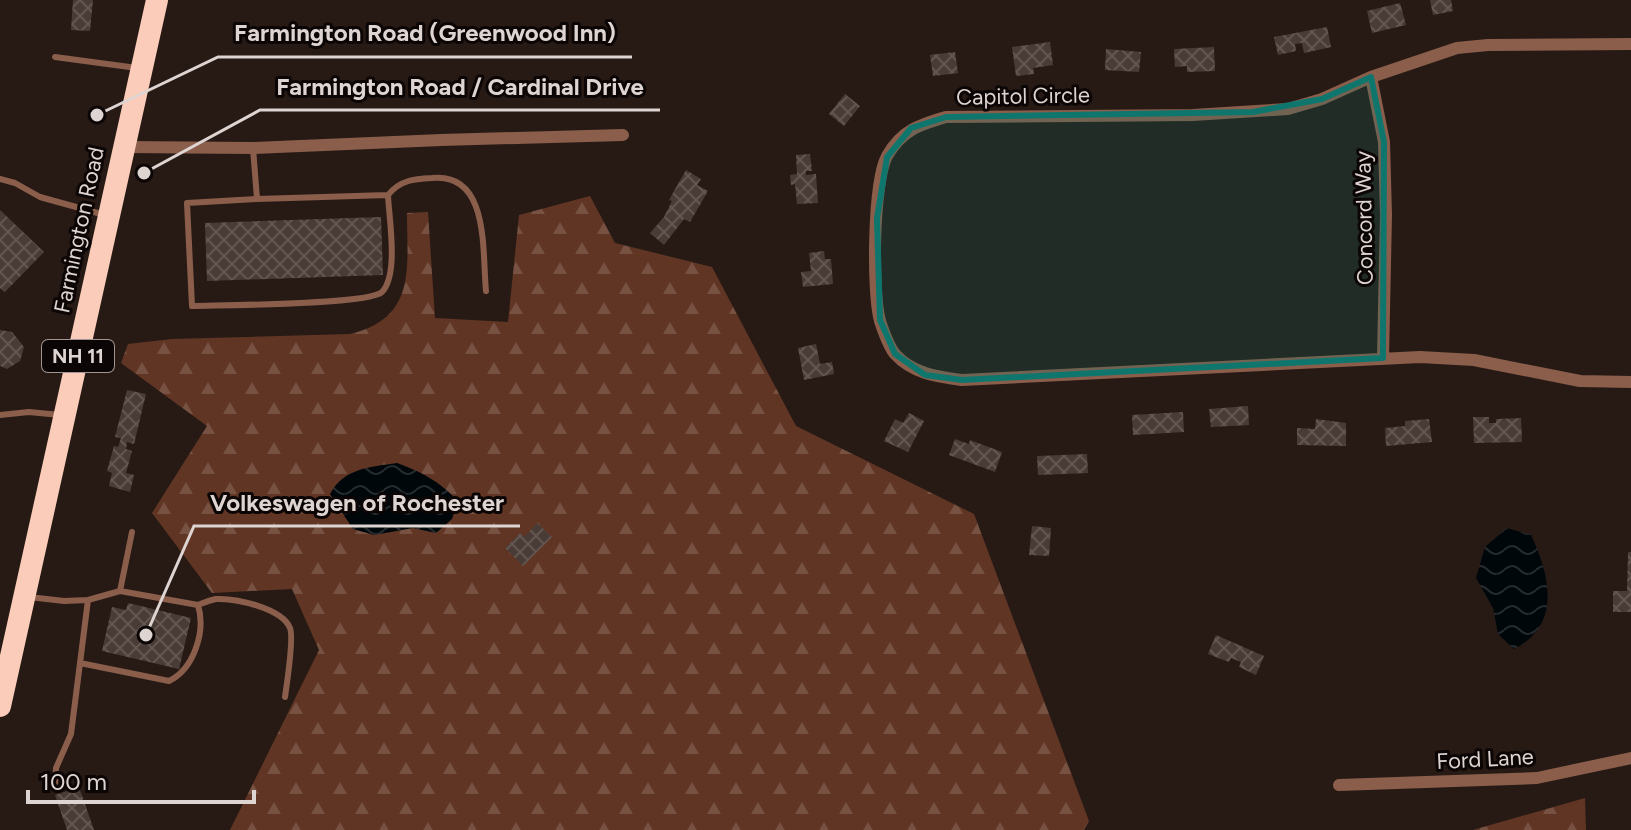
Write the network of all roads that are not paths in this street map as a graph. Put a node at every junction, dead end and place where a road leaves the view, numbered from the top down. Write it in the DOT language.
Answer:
graph roads {
  1 [pos="157,0"];
  2 [pos="1631,44"];
  3 [pos="55,57"];
  4 [pos="141,68"];
  5 [pos="1371,77"];
  6 [pos="623,135"];
  7 [pos="123,147"];
  8 [pos="253,148"];
  9 [pos="0,179"];
  10 [pos="388,195"];
  11 [pos="257,199"];
  12 [pos="108,216"];
  13 [pos="486,291"];
  14 [pos="1383,358"];
  15 [pos="1631,382"];
  16 [pos="0,415"];
  17 [pos="65,415"];
  18 [pos="132,532"];
  19 [pos="120,591"];
  20 [pos="25,597"];
  21 [pos="88,600"];
  22 [pos="198,605"];
  23 [pos="80,663"];
  24 [pos="285,697"];
  25 [pos="0,706"];
  26 [pos="1631,758"];
  27 [pos="55,783"];
  28 [pos="1339,785"];
  1 -- 4 [label="highway, Farmington Road / NH 11"];
  2 -- 5 [label="street, Capitol Circle"];
  3 -- 4 [label="lane"];
  4 -- 7 [label="highway, Farmington Road / NH 11"];
  5 -- 14 [label="street, Concord Way"];
  5 -- 14 [label="street, Capitol Circle"];
  6 -- 8 [label="street"];
  7 -- 8 [label="street"];
  7 -- 12 [label="highway, Farmington Road / NH 11"];
  8 -- 11 [label="lane"];
  9 -- 12 [label="lane"];
  10 -- 11 [label="lane"];
  10 -- 11 [label="lane"];
  10 -- 13 [label="lane"];
  12 -- 17 [label="highway, Farmington Road / NH 11"];
  14 -- 15 [label="street, Capitol Circle"];
  16 -- 17 [label="lane"];
  17 -- 20 [label="highway, Farmington Road / NH 11"];
  18 -- 19 [label="lane"];
  19 -- 21 [label="lane"];
  19 -- 22 [label="lane"];
  20 -- 21 [label="lane"];
  20 -- 25 [label="highway, Farmington Road / NH 11"];
  21 -- 23 [label="lane"];
  22 -- 23 [label="lane"];
  22 -- 24 [label="lane"];
  23 -- 27 [label="lane"];
  26 -- 28 [label="street, Ford Lane"];
}
